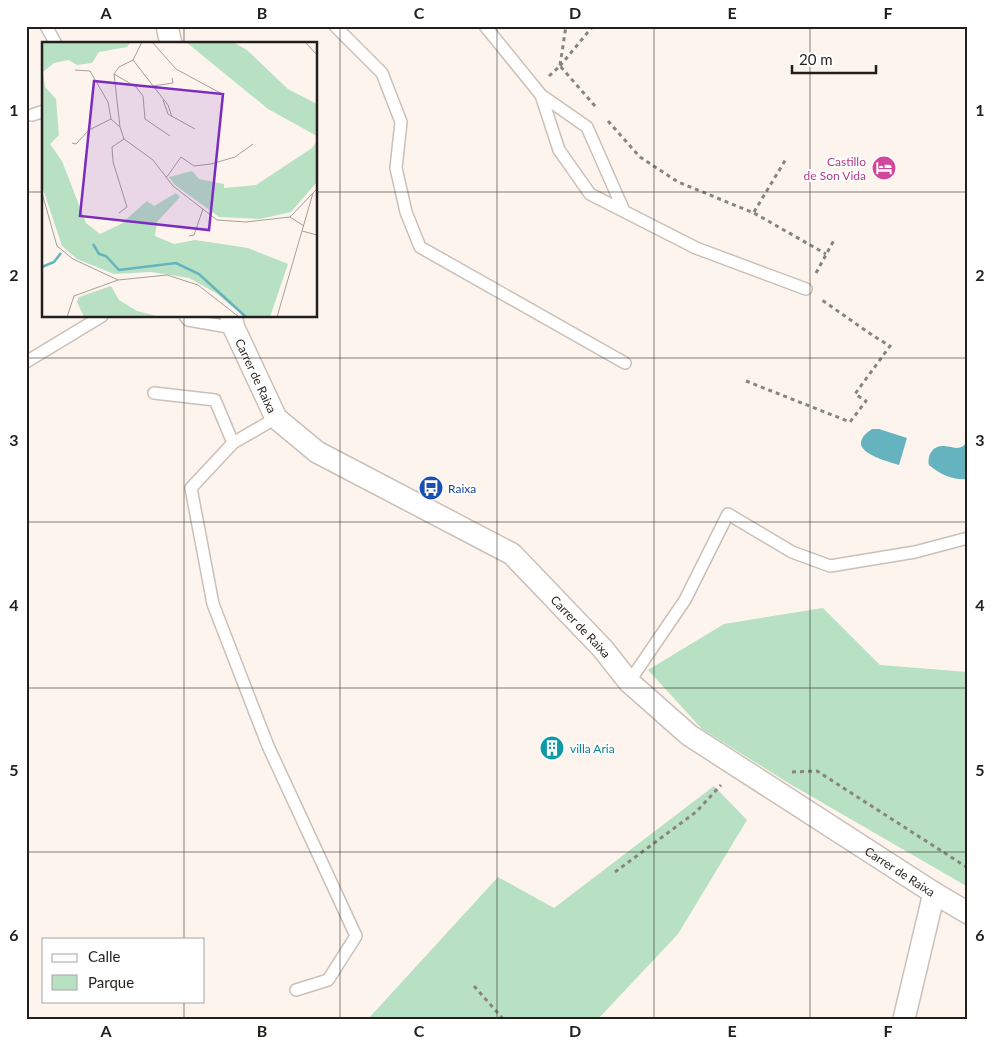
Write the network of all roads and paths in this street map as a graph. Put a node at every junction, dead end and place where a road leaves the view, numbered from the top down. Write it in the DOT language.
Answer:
graph roads {
  1 [pos="46,26"];
  2 [pos="167,26"];
  3 [pos="335,26"];
  4 [pos="485,26"];
  5 [pos="566,26"];
  6 [pos="593,26"];
  7 [pos="55,42"];
  8 [pos="171,42"];
  9 [pos="541,95"];
  10 [pos="42,112"];
  11 [pos="32,115"];
  12 [pos="640,157"];
  13 [pos="786,159"];
  14 [pos="624,211"];
  15 [pos="754,213"];
  16 [pos="834,240"];
  17 [pos="826,254"];
  18 [pos="806,290"];
  19 [pos="99,318"];
  20 [pos="186,318"];
  21 [pos="232,322"];
  22 [pos="26,362"];
  23 [pos="625,363"];
  24 [pos="746,381"];
  25 [pos="154,393"];
  26 [pos="276,418"];
  27 [pos="233,443"];
  28 [pos="968,538"];
  29 [pos="630,682"];
  30 [pos="762,784"];
  31 [pos="968,868"];
  32 [pos="615,872"];
  33 [pos="934,893"];
  34 [pos="968,913"];
  35 [pos="474,986"];
  36 [pos="296,990"];
  37 [pos="503,1019"];
  38 [pos="904,1019"];
  1 -- 7 [label="lane"];
  2 -- 8 [label="street"];
  3 -- 23 [label="lane"];
  4 -- 9 [label="lane"];
  5 -- 6 [label="path"];
  9 -- 14 [label="lane"];
  9 -- 14 [label="lane"];
  10 -- 11 [label="lane"];
  12 -- 15 [label="path"];
  13 -- 15 [label="path"];
  14 -- 18 [label="lane"];
  15 -- 17 [label="path"];
  16 -- 17 [label="path"];
  17 -- 18 [label="path"];
  18 -- 24 [label="path"];
  19 -- 22 [label="lane"];
  20 -- 21 [label="lane"];
  21 -- 26 [label="street, Carrer de Raixa"];
  25 -- 27 [label="lane"];
  26 -- 27 [label="lane"];
  26 -- 29 [label="street, Carrer de Raixa"];
  27 -- 36 [label="lane"];
  28 -- 29 [label="lane"];
  29 -- 30 [label="street, Carrer de Raixa"];
  30 -- 31 [label="path"];
  30 -- 32 [label="path"];
  30 -- 33 [label="street, Carrer de Raixa"];
  33 -- 34 [label="street, Carrer de Raixa"];
  33 -- 38 [label="street"];
  35 -- 37 [label="path"];
}
